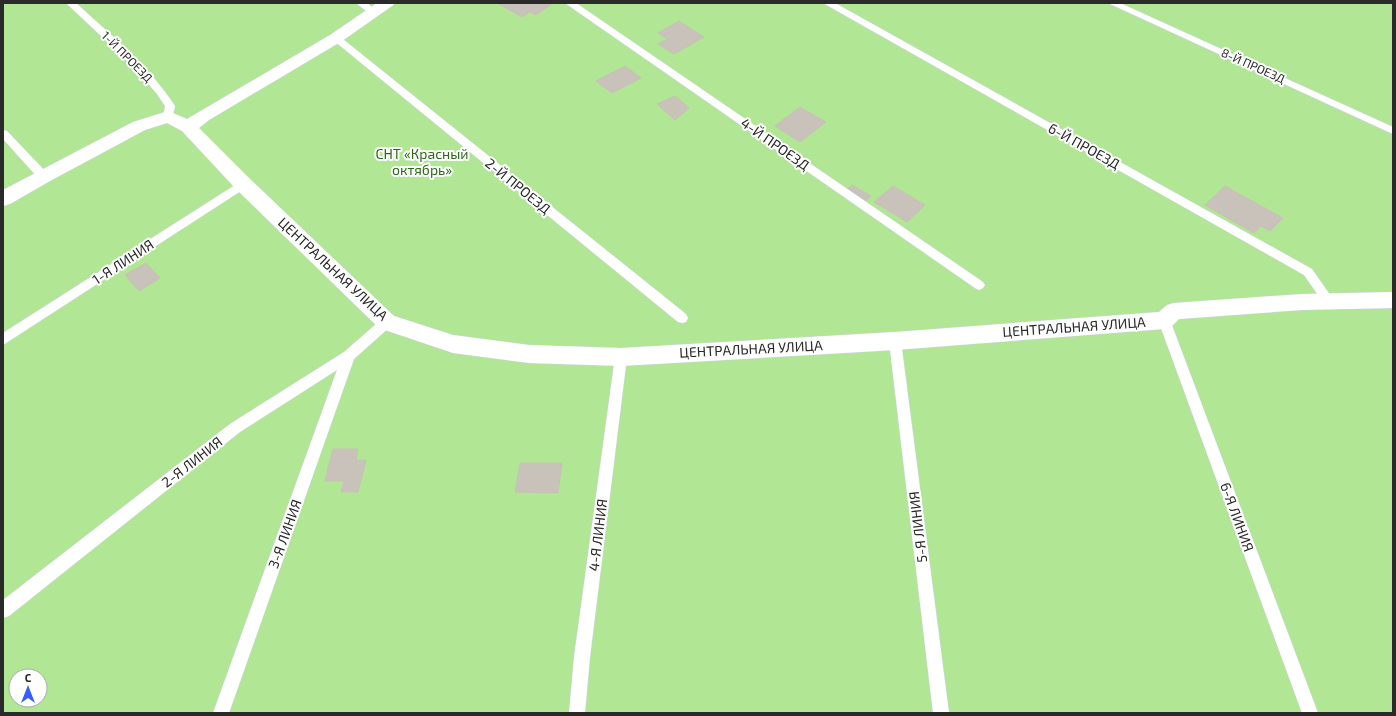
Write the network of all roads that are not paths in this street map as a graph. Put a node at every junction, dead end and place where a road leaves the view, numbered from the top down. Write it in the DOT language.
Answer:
graph roads {
  1 [pos="71,3"];
  2 [pos="387,3"];
  3 [pos="570,3"];
  4 [pos="828,3"];
  5 [pos="1113,3"];
  6 [pos="367,7"];
  7 [pos="336,38"];
  8 [pos="168,118"];
  9 [pos="188,127"];
  10 [pos="1393,131"];
  11 [pos="3,133"];
  12 [pos="43,176"];
  13 [pos="243,184"];
  14 [pos="3,199"];
  15 [pos="979,285"];
  16 [pos="1393,300"];
  17 [pos="1329,302"];
  18 [pos="682,318"];
  19 [pos="1164,320"];
  20 [pos="387,322"];
  21 [pos="3,340"];
  22 [pos="895,341"];
  23 [pos="349,356"];
  24 [pos="621,357"];
  25 [pos="3,610"];
  26 [pos="221,713"];
  27 [pos="577,713"];
  28 [pos="941,713"];
  29 [pos="1310,713"];
  1 -- 8 [label="lane, 1-Й ПРОЕЗД"];
  2 -- 6 [label="street"];
  3 -- 15 [label="lane, 4-Й ПРОЕЗД"];
  4 -- 17 [label="lane, 6-Й ПРОЕЗД"];
  5 -- 10 [label="lane, 8-Й ПРОЕЗД"];
  6 -- 7 [label="street"];
  7 -- 9 [label="street"];
  7 -- 18 [label="lane, 2-Й ПРОЕЗД"];
  8 -- 9 [label="street"];
  8 -- 12 [label="street"];
  9 -- 13 [label="street, ЦЕНТРАЛЬНАЯ УЛИЦА"];
  11 -- 12 [label="lane"];
  12 -- 14 [label="street"];
  13 -- 20 [label="street, ЦЕНТРАЛЬНАЯ УЛИЦА"];
  13 -- 21 [label="lane, 1-Я ЛИНИЯ"];
  16 -- 17 [label="street, ЦЕНТРАЛЬНАЯ УЛИЦА"];
  17 -- 19 [label="street, ЦЕНТРАЛЬНАЯ УЛИЦА"];
  19 -- 22 [label="street, ЦЕНТРАЛЬНАЯ УЛИЦА"];
  19 -- 29 [label="lane, 6-Я ЛИНИЯ"];
  20 -- 23 [label="lane, 2-Я ЛИНИЯ"];
  20 -- 24 [label="street, ЦЕНТРАЛЬНАЯ УЛИЦА"];
  22 -- 24 [label="street, ЦЕНТРАЛЬНАЯ УЛИЦА"];
  22 -- 28 [label="lane, 5-Я ЛИНИЯ"];
  23 -- 25 [label="lane, 2-Я ЛИНИЯ"];
  23 -- 26 [label="lane, 3-Я ЛИНИЯ"];
  24 -- 27 [label="lane, 4-Я ЛИНИЯ"];
}
